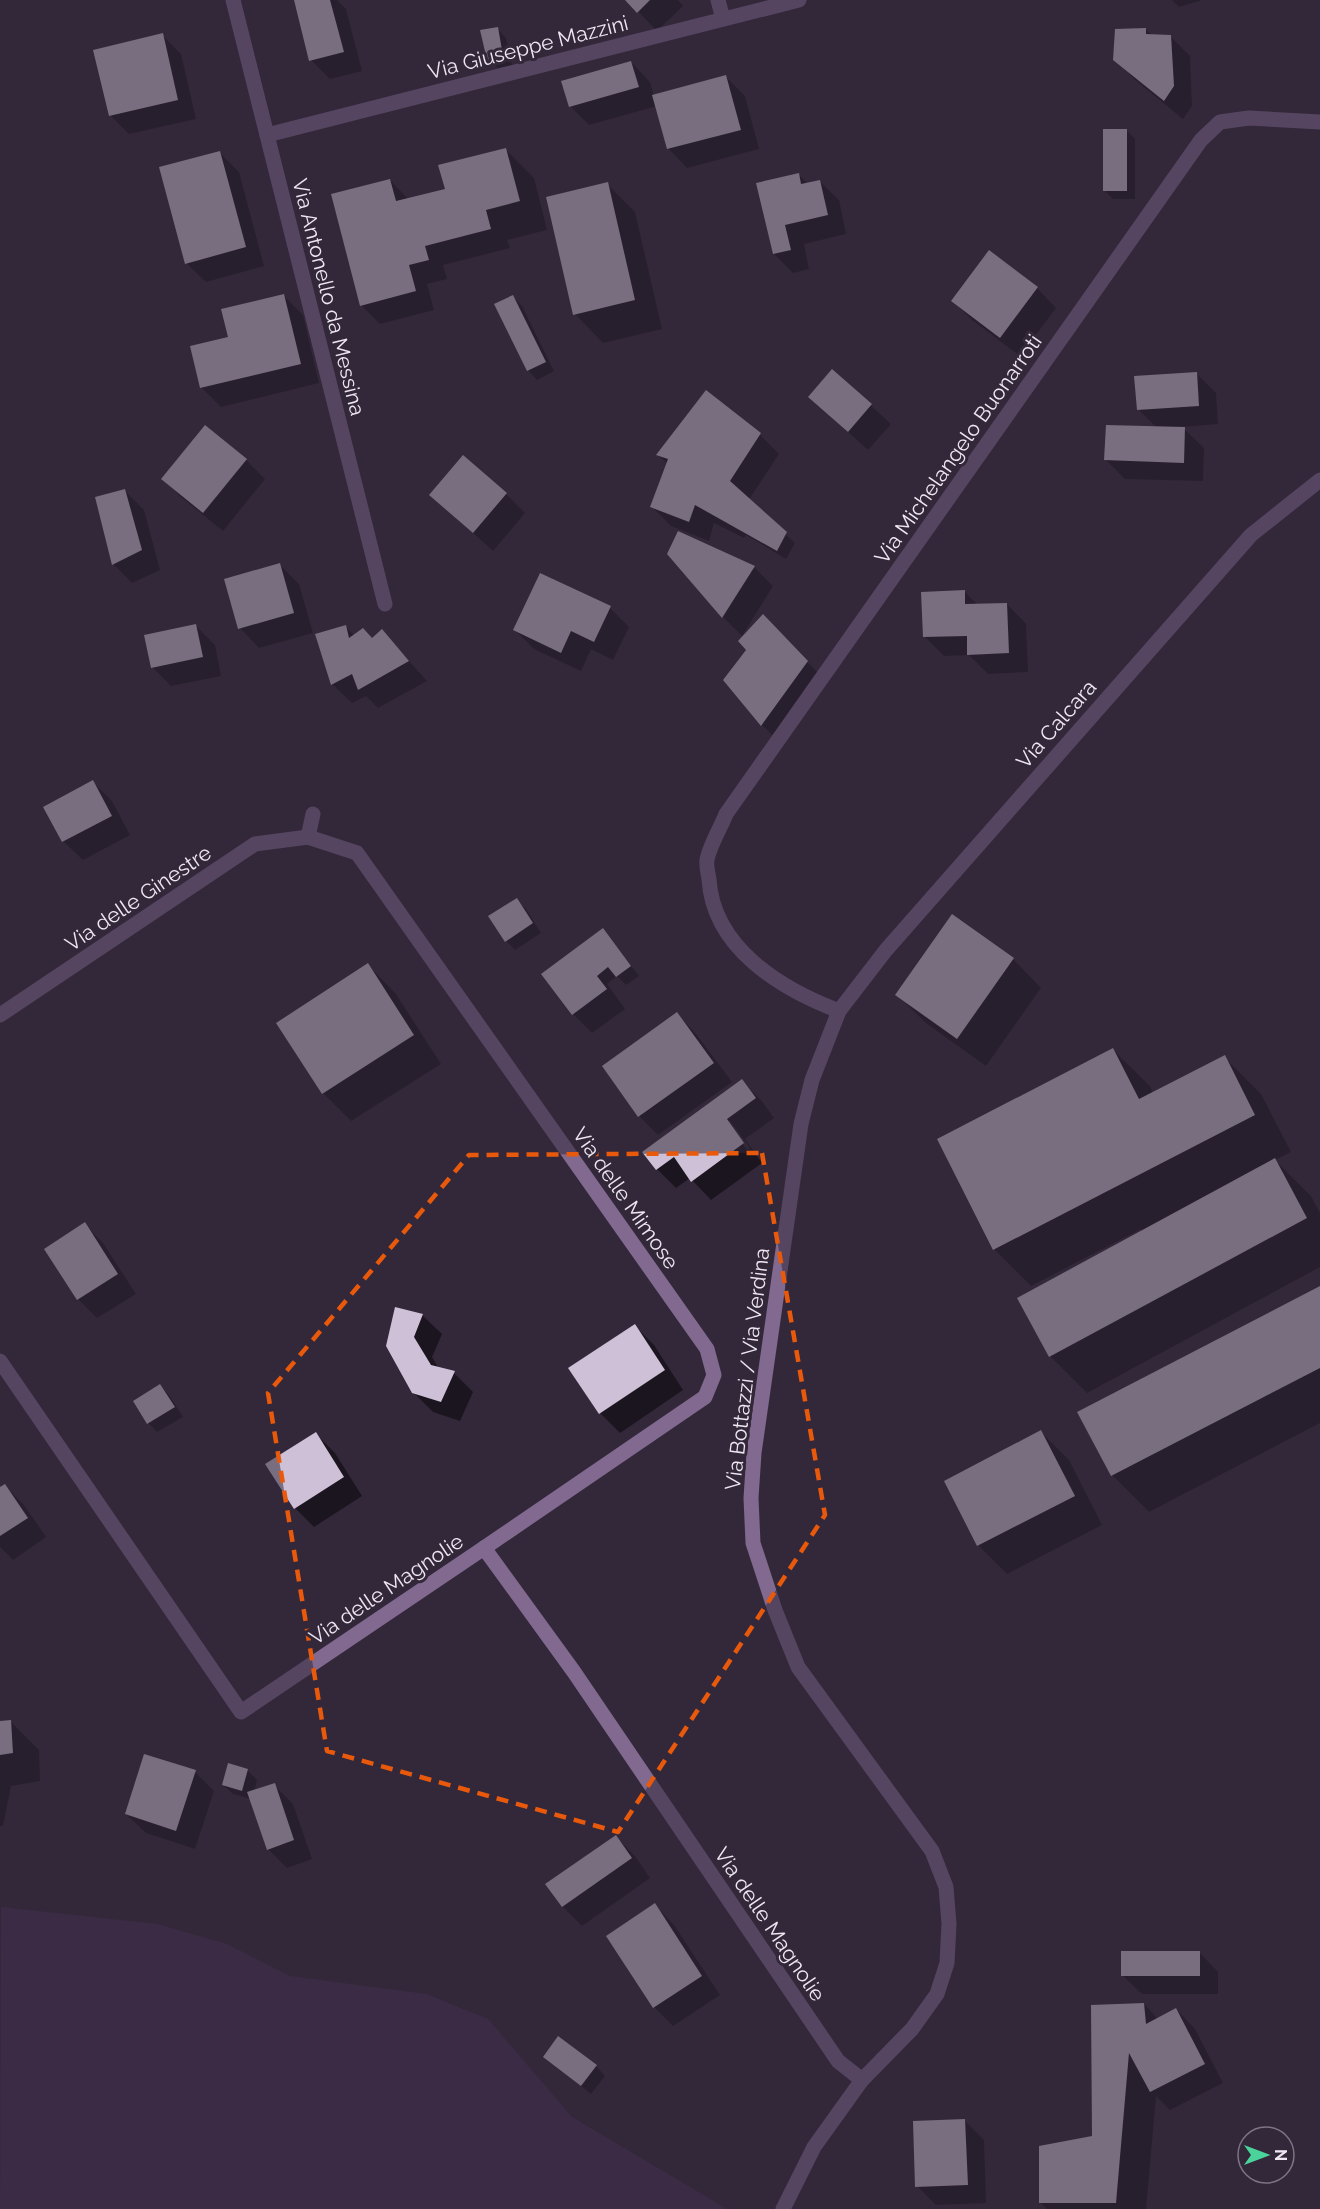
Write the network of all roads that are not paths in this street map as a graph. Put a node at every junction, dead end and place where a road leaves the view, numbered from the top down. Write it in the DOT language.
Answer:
graph roads {
  1 [pos="233,0"];
  2 [pos="718,0"];
  3 [pos="799,0"];
  4 [pos="723,19"];
  5 [pos="1320,122"];
  6 [pos="267,135"];
  7 [pos="1320,480"];
  8 [pos="385,604"];
  9 [pos="313,814"];
  10 [pos="308,837"];
  11 [pos="839,1011"];
  12 [pos="0,1015"];
  13 [pos="0,1361"];
  14 [pos="484,1548"];
  15 [pos="862,2080"];
  16 [pos="783,2209"];
  1 -- 6 [label="street, Via Antonello da Messina"];
  2 -- 4 [label="street"];
  3 -- 4 [label="street, Via Giuseppe Mazzini"];
  4 -- 6 [label="street, Via Giuseppe Mazzini"];
  5 -- 11 [label="street, Via Michelangelo Buonarroti"];
  6 -- 8 [label="street, Via Antonello da Messina"];
  7 -- 11 [label="street, Via Calcara"];
  9 -- 10 [label="street"];
  10 -- 12 [label="street, Via delle Ginestre"];
  10 -- 14 [label="street, Via delle Mimose"];
  11 -- 15 [label="street, Via Bottazzi / Via Verdina"];
  13 -- 14 [label="street, Via delle Magnolie"];
  14 -- 15 [label="street, Via delle Magnolie"];
  15 -- 16 [label="street, Via Bottazzi / Via Verdina"];
}
